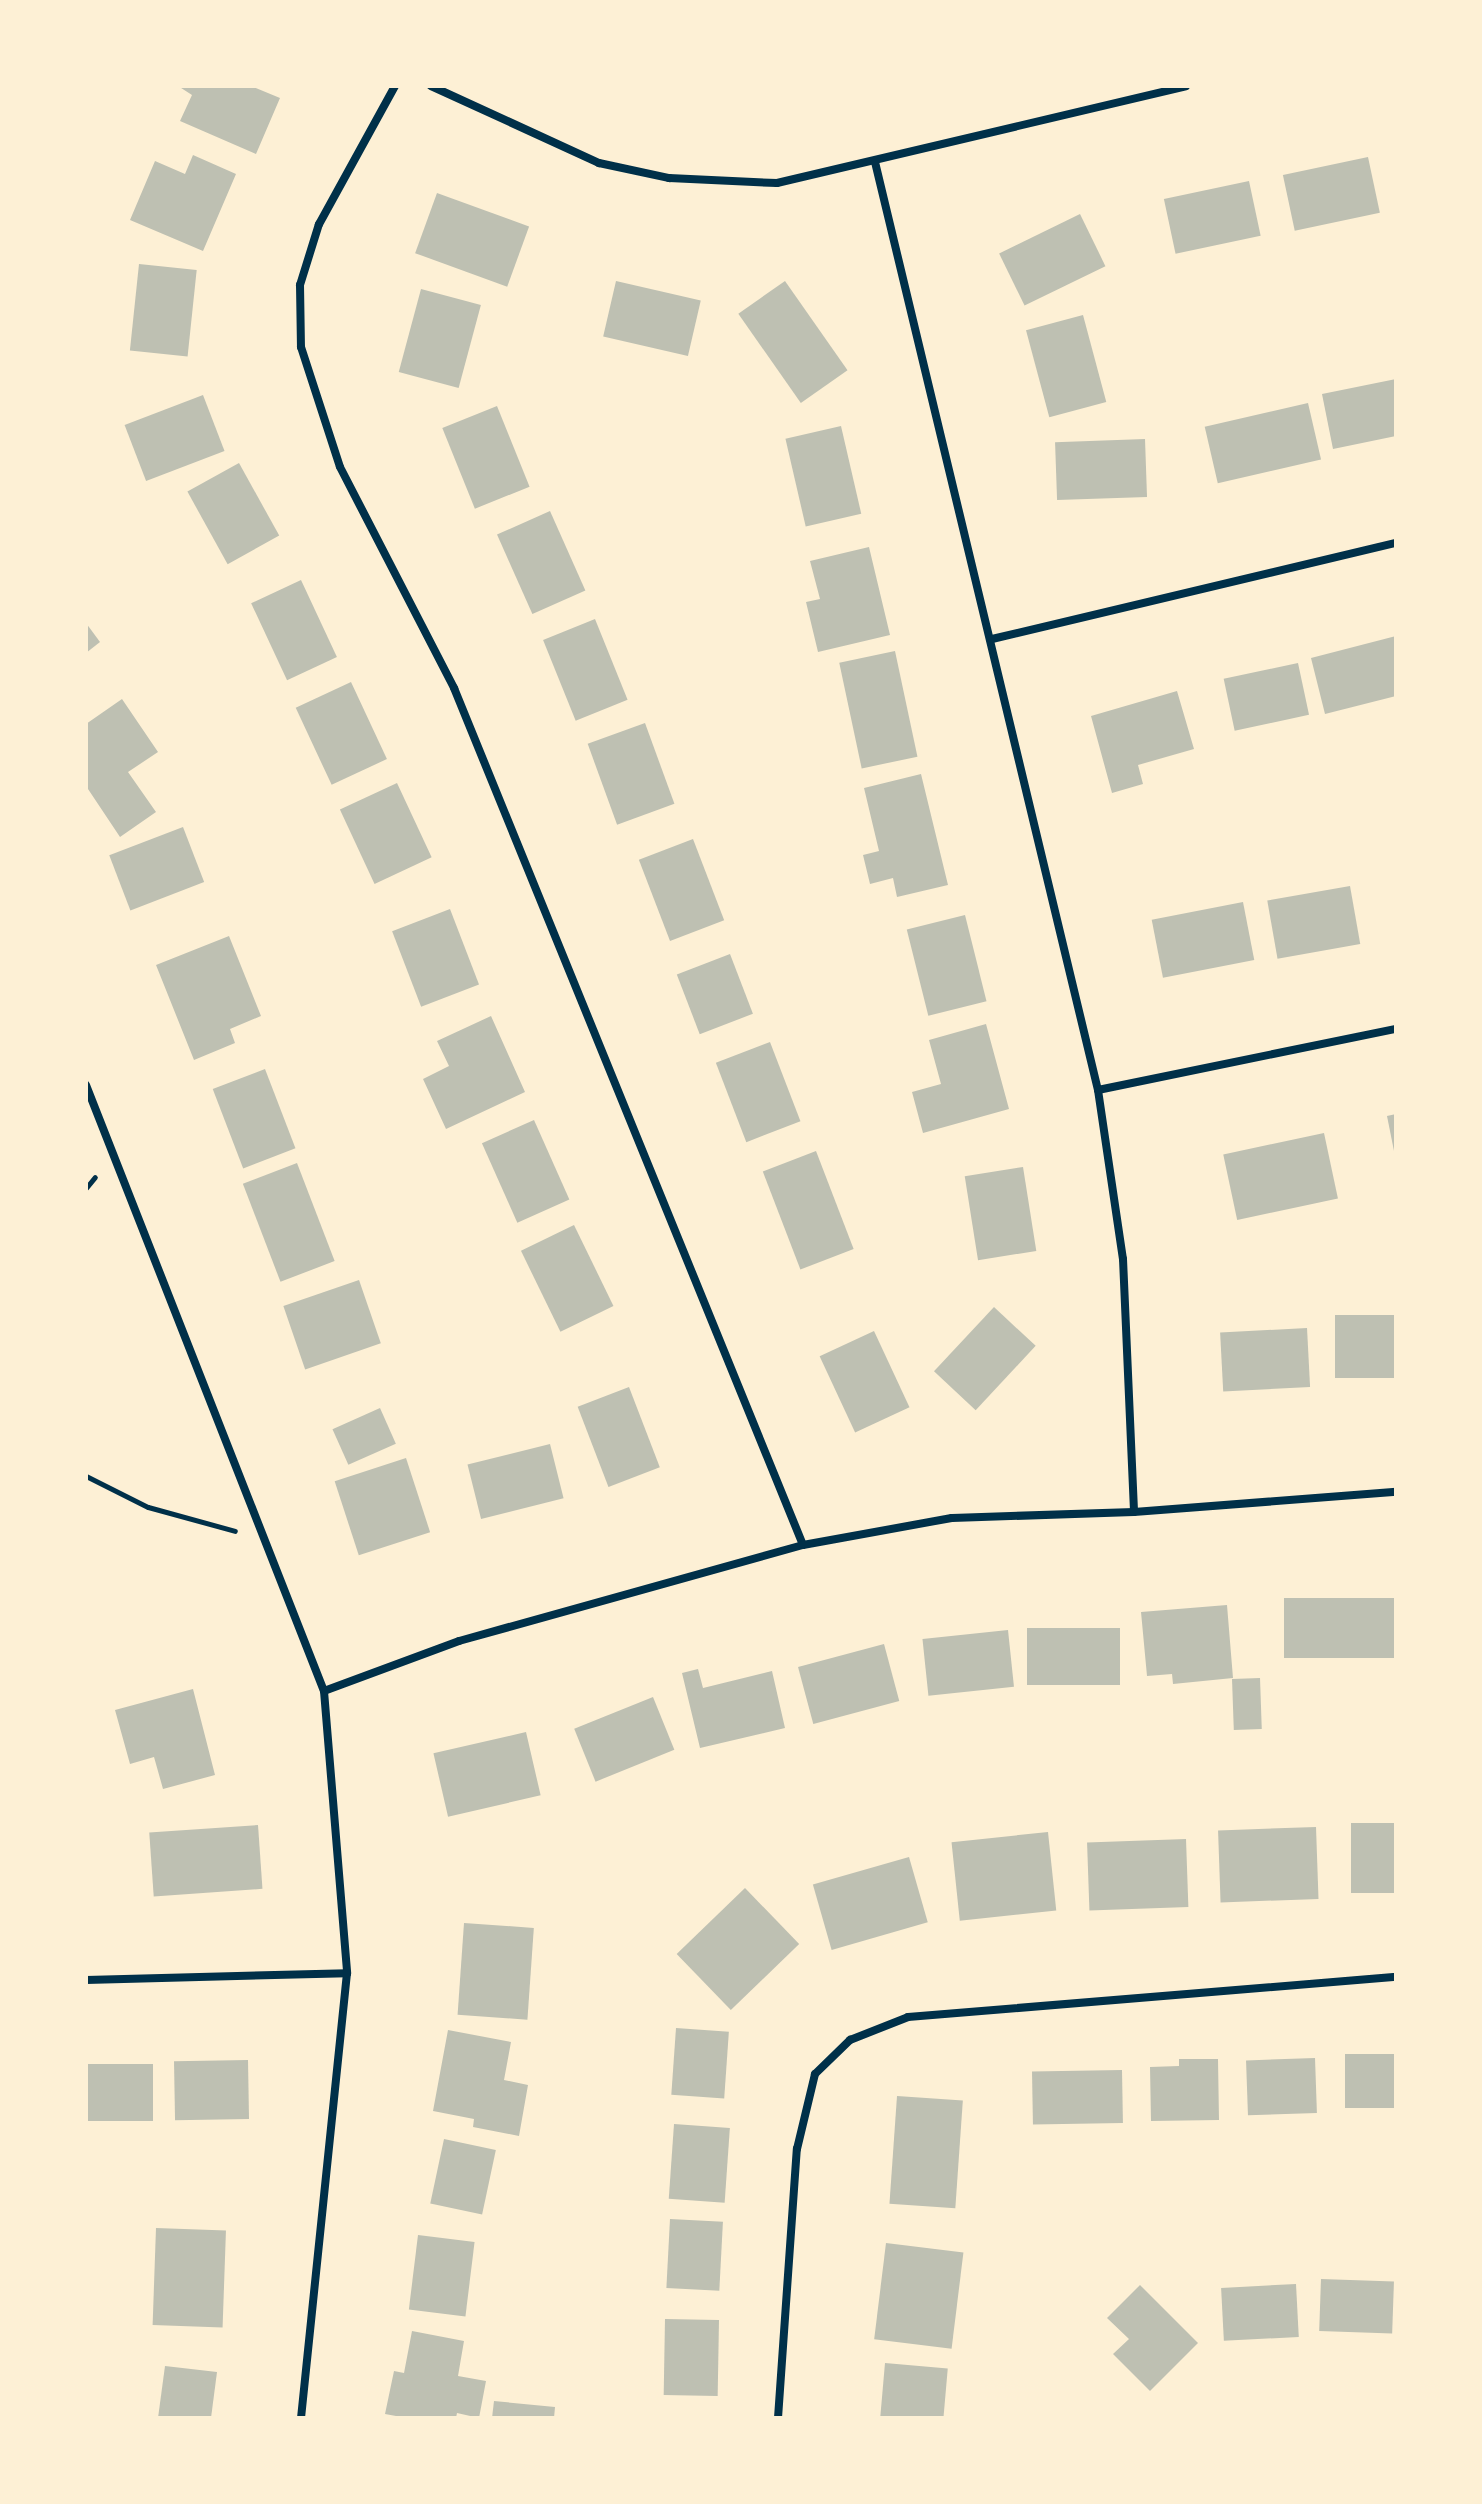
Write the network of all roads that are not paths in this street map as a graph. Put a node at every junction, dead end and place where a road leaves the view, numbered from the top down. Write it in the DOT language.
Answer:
graph roads {
  1 [pos="395,86"];
  2 [pos="431,86"];
  3 [pos="1186,86"];
  4 [pos="875,162"];
  5 [pos="1396,543"];
  6 [pos="992,639"];
  7 [pos="1396,1029"];
  8 [pos="86,1085"];
  9 [pos="1098,1090"];
  10 [pos="1396,1492"];
  11 [pos="1134,1512"];
  12 [pos="803,1545"];
  13 [pos="324,1691"];
  14 [pos="347,1973"];
  15 [pos="1396,1977"];
  16 [pos="86,1980"];
  17 [pos="301,2418"];
  18 [pos="778,2418"];
  1 -- 12 [label="street"];
  2 -- 4 [label="street"];
  3 -- 4 [label="street"];
  4 -- 6 [label="street"];
  5 -- 6 [label="street"];
  6 -- 9 [label="street"];
  7 -- 9 [label="street"];
  8 -- 13 [label="street"];
  9 -- 11 [label="street"];
  10 -- 11 [label="street"];
  11 -- 12 [label="street"];
  12 -- 13 [label="street"];
  13 -- 14 [label="street"];
  14 -- 16 [label="street"];
  14 -- 17 [label="street"];
  15 -- 18 [label="street"];
}
